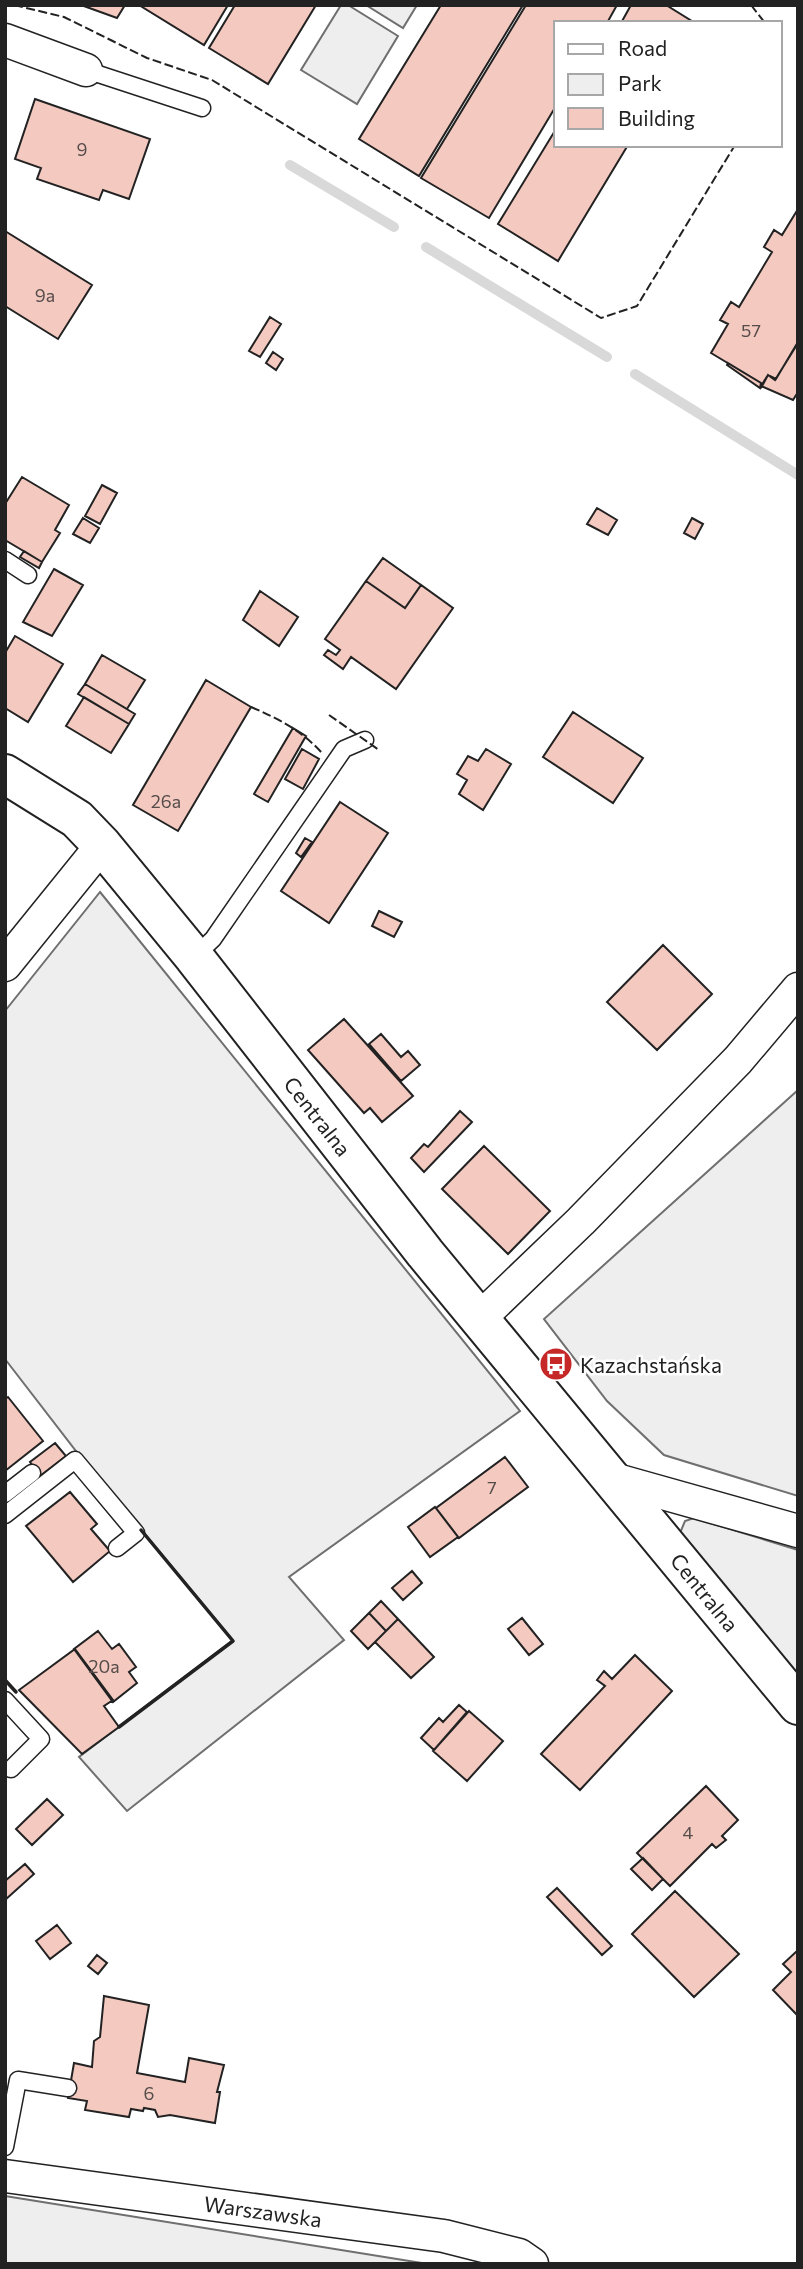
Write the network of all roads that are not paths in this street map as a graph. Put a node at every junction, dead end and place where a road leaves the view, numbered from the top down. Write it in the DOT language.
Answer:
graph roads {
  1 [pos="5,40"];
  2 [pos="86,70"];
  3 [pos="202,108"];
  4 [pos="5,560"];
  5 [pos="28,575"];
  6 [pos="365,740"];
  7 [pos="5,775"];
  8 [pos="102,845"];
  9 [pos="194,957"];
  10 [pos="5,965"];
  11 [pos="798,989"];
  12 [pos="479,1319"];
  13 [pos="32,1473"];
  14 [pos="613,1479"];
  15 [pos="5,1494"];
  16 [pos="5,1515"];
  17 [pos="798,1531"];
  18 [pos="117,1548"];
  19 [pos="5,1700"];
  20 [pos="798,1705"];
  21 [pos="11,1769"];
  22 [pos="12,2077"];
  23 [pos="68,2088"];
  24 [pos="5,2147"];
  25 [pos="5,2176"];
  26 [pos="525,2259"];
  1 -- 2 [label="street"];
  2 -- 3 [label="lane"];
  4 -- 5 [label="lane"];
  6 -- 9 [label="lane"];
  7 -- 8 [label="street, Centralna"];
  8 -- 9 [label="street, Centralna"];
  8 -- 10 [label="street"];
  9 -- 12 [label="street, Centralna"];
  11 -- 12 [label="street"];
  12 -- 14 [label="street, Centralna"];
  13 -- 15 [label="lane"];
  14 -- 17 [label="street"];
  14 -- 20 [label="street, Centralna"];
  16 -- 18 [label="lane"];
  19 -- 21 [label="lane"];
  22 -- 23 [label="lane"];
  22 -- 24 [label="lane"];
  25 -- 26 [label="street, Warszawska"];
}
